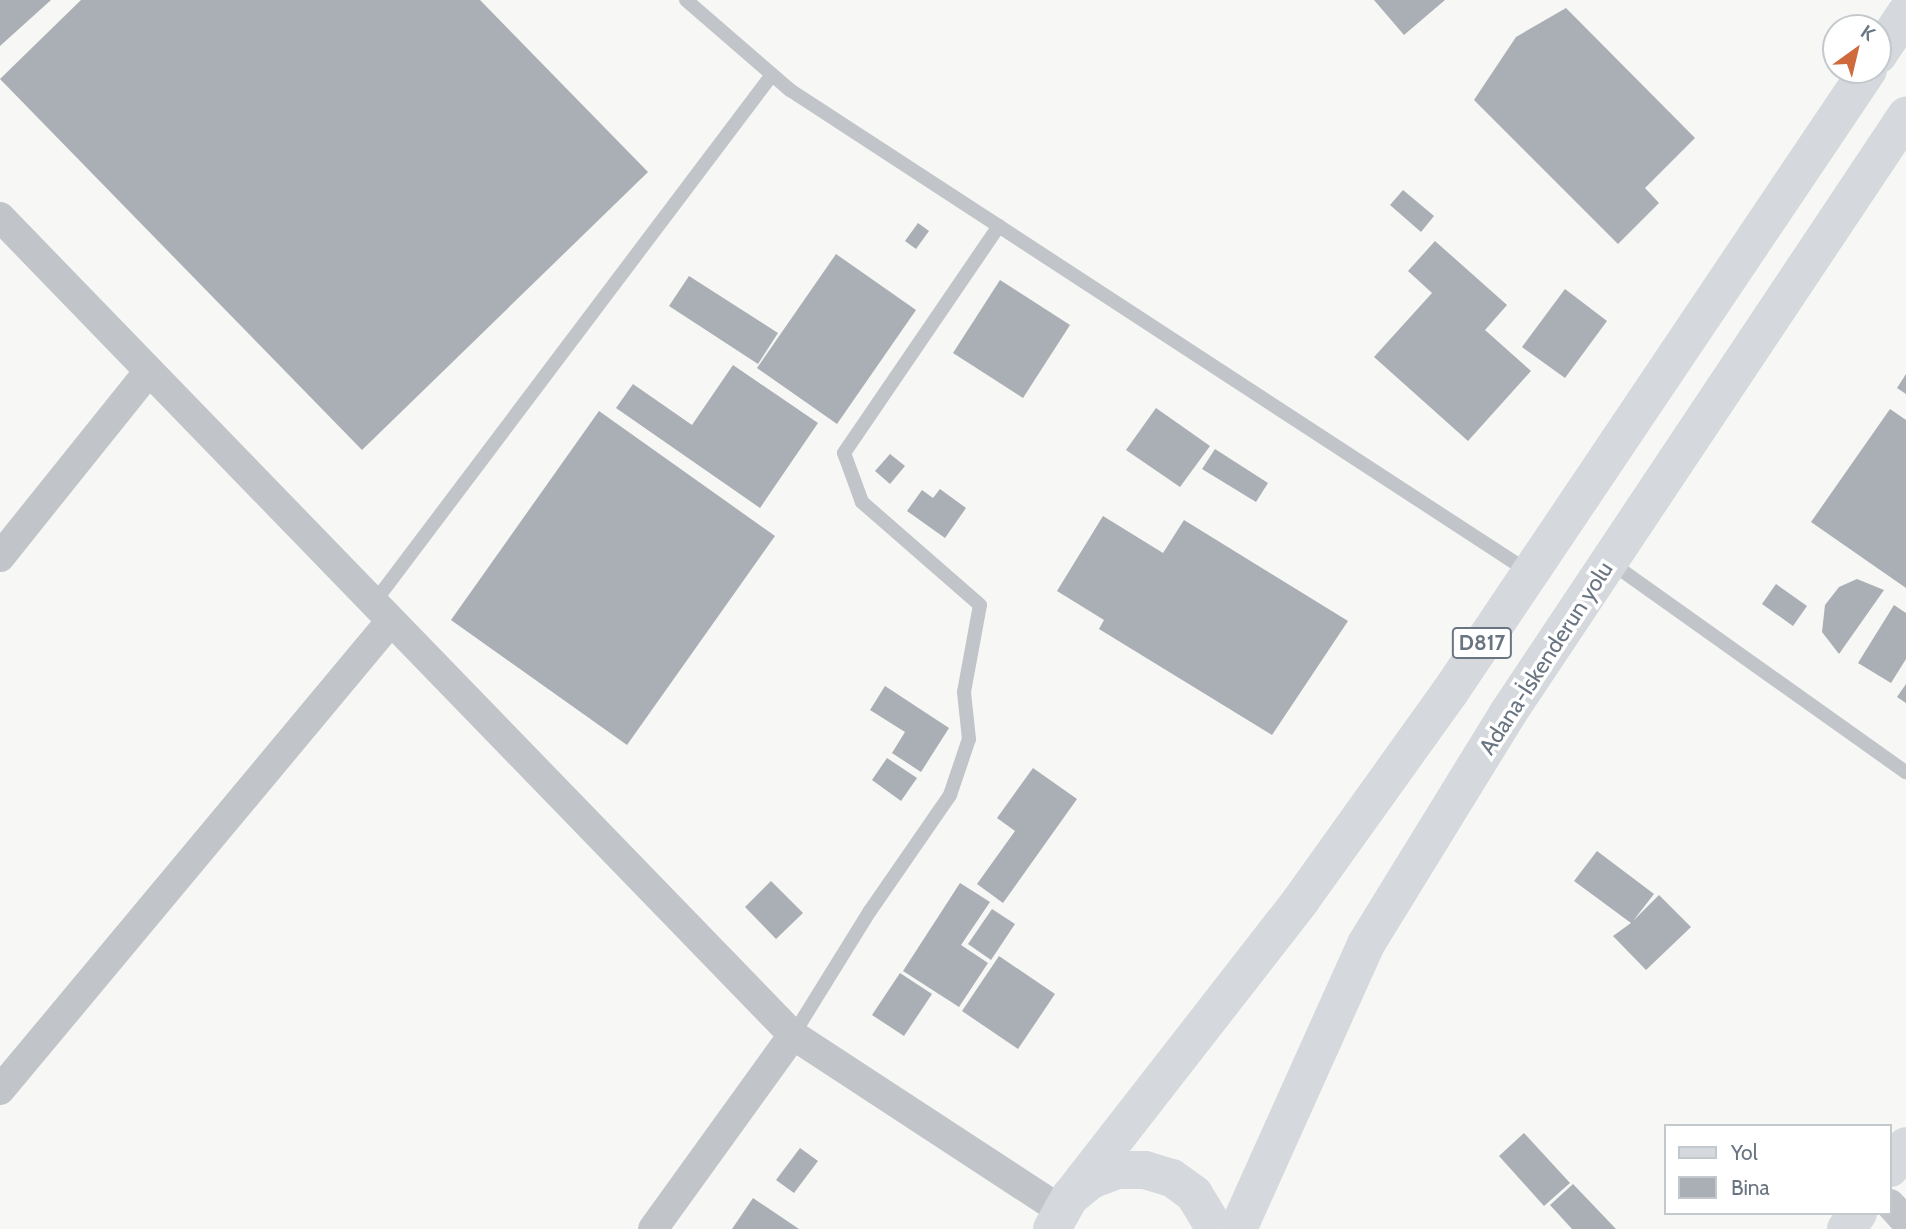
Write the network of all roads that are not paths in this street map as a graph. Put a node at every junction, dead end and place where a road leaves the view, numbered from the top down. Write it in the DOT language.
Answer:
graph roads {
  1 [pos="686,0"];
  2 [pos="1906,13"];
  3 [pos="1892,34"];
  4 [pos="771,76"];
  5 [pos="1859,84"];
  6 [pos="1906,116"];
  7 [pos="0,217"];
  8 [pos="999,226"];
  9 [pos="148,372"];
  10 [pos="0,557"];
  11 [pos="1609,562"];
  12 [pos="1532,574"];
  13 [pos="382,613"];
  14 [pos="1906,772"];
  15 [pos="793,1035"];
  16 [pos="0,1090"];
  17 [pos="1906,1146"];
  18 [pos="1892,1165"];
  19 [pos="1892,1206"];
  20 [pos="1057,1217"];
  21 [pos="1906,1222"];
  22 [pos="653,1229"];
  23 [pos="1215,1229"];
  24 [pos="1238,1229"];
  1 -- 4 [label="lane"];
  2 -- 3 [label="main road"];
  4 -- 8 [label="lane"];
  4 -- 13 [label="lane"];
  5 -- 12 [label="main road, D817"];
  6 -- 11 [label="main road, Adana-İskenderun yolu / D817"];
  7 -- 9 [label="street"];
  8 -- 12 [label="lane"];
  8 -- 15 [label="lane"];
  9 -- 10 [label="street"];
  9 -- 13 [label="street"];
  11 -- 14 [label="lane"];
  11 -- 24 [label="main road, Adana-İskenderun yolu / D817"];
  12 -- 20 [label="main road, D817"];
  13 -- 15 [label="street"];
  13 -- 16 [label="street"];
  15 -- 20 [label="street"];
  15 -- 22 [label="street"];
  17 -- 18 [label="main road"];
  19 -- 21 [label="street"];
  20 -- 23 [label="main road"];
}
